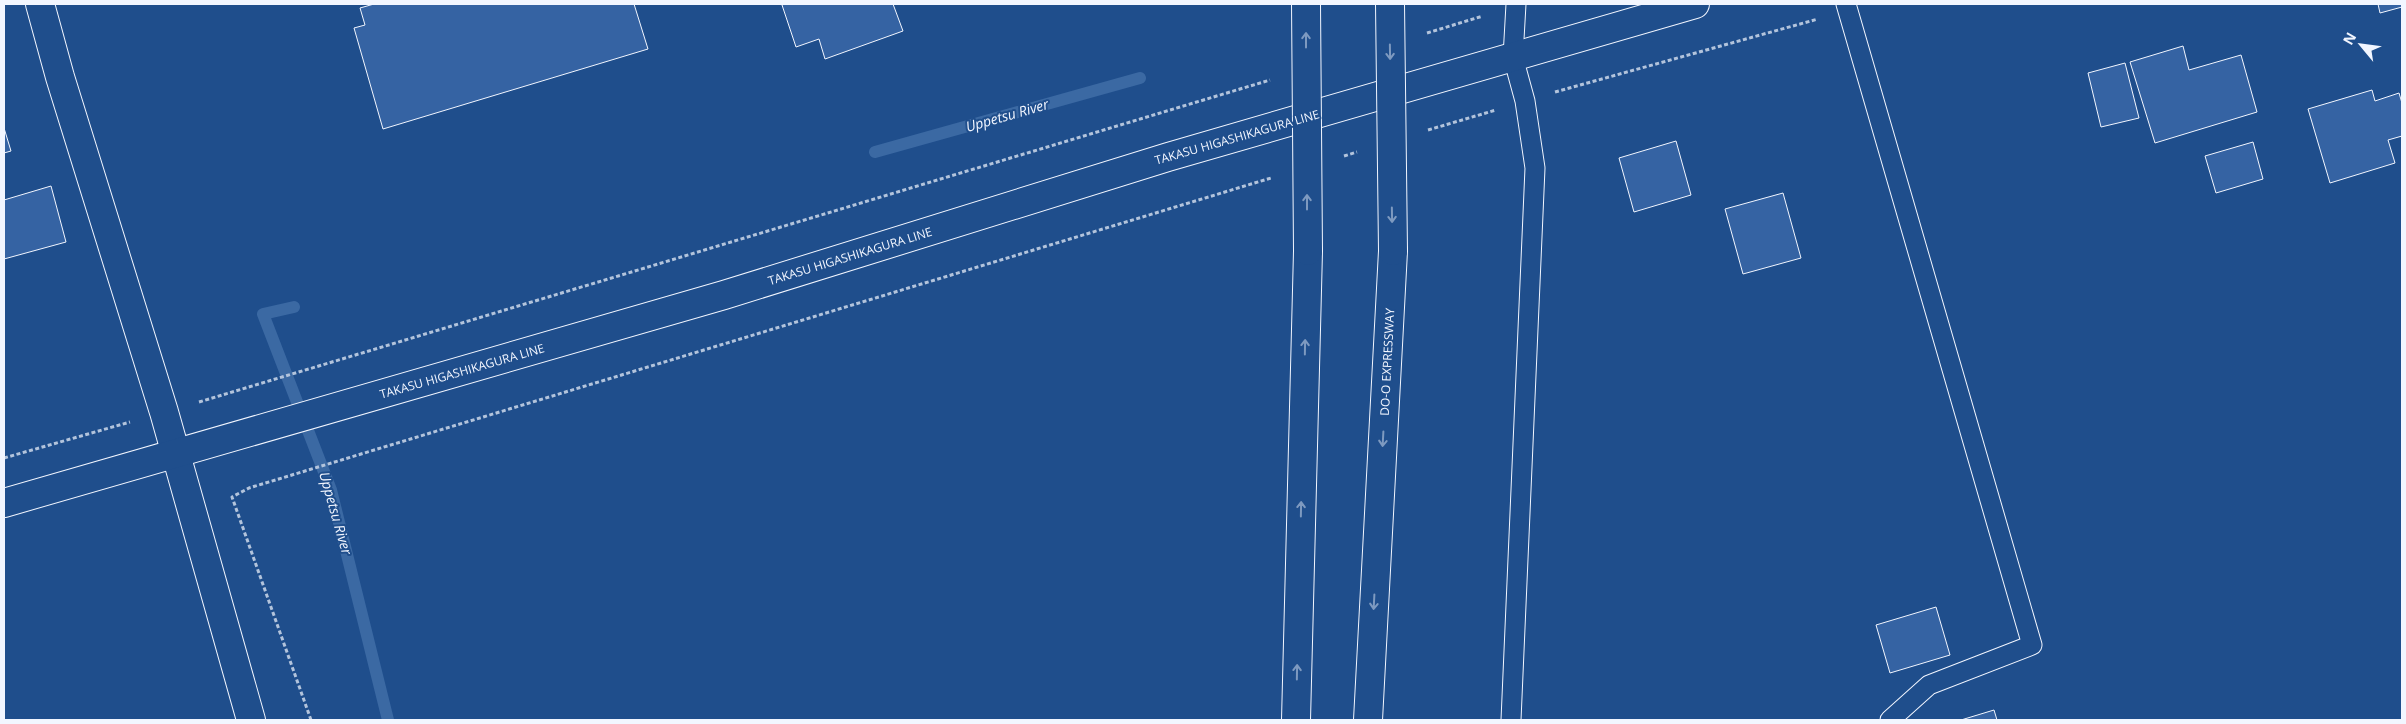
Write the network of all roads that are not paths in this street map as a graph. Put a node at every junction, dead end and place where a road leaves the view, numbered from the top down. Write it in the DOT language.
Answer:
graph roads {
  1 [pos="40,4"];
  2 [pos="1306,4"];
  3 [pos="1390,4"];
  4 [pos="1695,4"];
  5 [pos="1516,5"];
  6 [pos="1847,7"];
  7 [pos="1513,57"];
  8 [pos="174,454"];
  9 [pos="4,503"];
  10 [pos="251,720"];
  11 [pos="1296,720"];
  12 [pos="1368,720"];
  13 [pos="1511,720"];
  14 [pos="1890,720"];
  1 -- 8 [label="main road"];
  11 -- 2 [label="main road, one-way, bridge"];
  3 -- 12 [label="main road, DO-O EXPRESSWAY, one-way, bridge"];
  4 -- 7 [label="main road, TAKASU HIGASHIKAGURA LINE"];
  5 -- 7 [label="lane"];
  6 -- 14 [label="lane"];
  7 -- 8 [label="main road, TAKASU HIGASHIKAGURA LINE"];
  7 -- 13 [label="lane"];
  8 -- 9 [label="main road, TAKASU HIGASHIKAGURA LINE"];
  8 -- 10 [label="main road"];
}
